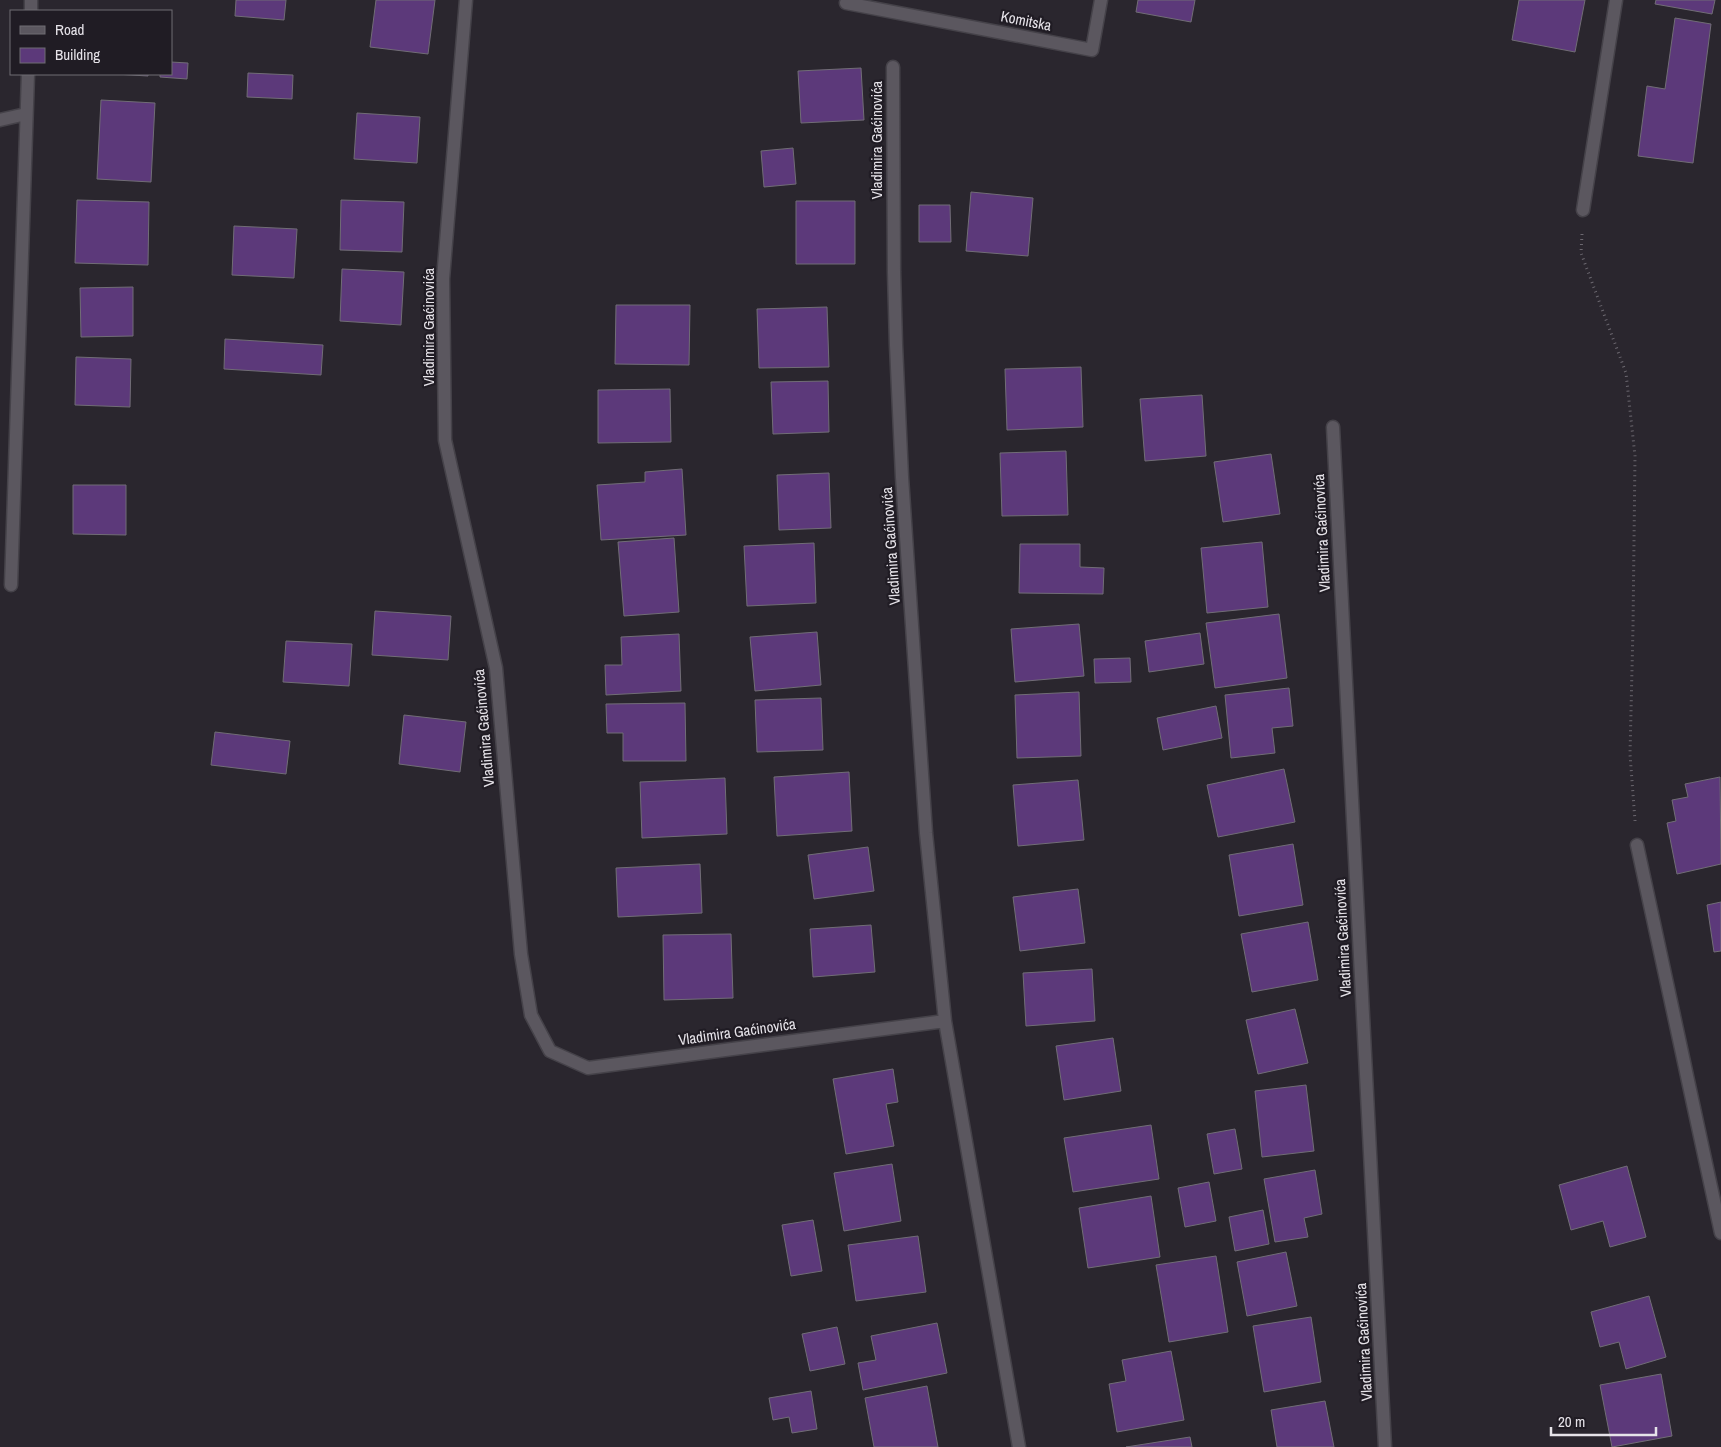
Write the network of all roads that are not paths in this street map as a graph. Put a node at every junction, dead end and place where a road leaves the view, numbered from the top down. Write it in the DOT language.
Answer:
graph roads {
  1 [pos="466,0"];
  2 [pos="1101,0"];
  3 [pos="1616,0"];
  4 [pos="846,3"];
  5 [pos="893,67"];
  6 [pos="28,75"];
  7 [pos="26,114"];
  8 [pos="0,120"];
  9 [pos="1582,210"];
  10 [pos="1333,426"];
  11 [pos="11,585"];
  12 [pos="1637,845"];
  13 [pos="945,1021"];
  14 [pos="1721,1233"];
  15 [pos="1020,1447"];
  16 [pos="1385,1447"];
  1 -- 13 [label="street, Vladimira Gaćinovića"];
  2 -- 4 [label="street, Komitska"];
  3 -- 9 [label="street"];
  5 -- 13 [label="street, Vladimira Gaćinovića"];
  6 -- 7 [label="street"];
  7 -- 8 [label="street"];
  7 -- 11 [label="street"];
  10 -- 16 [label="street, Vladimira Gaćinovića"];
  12 -- 14 [label="street"];
  13 -- 15 [label="street, Vladimira Gaćinovića"];
}
